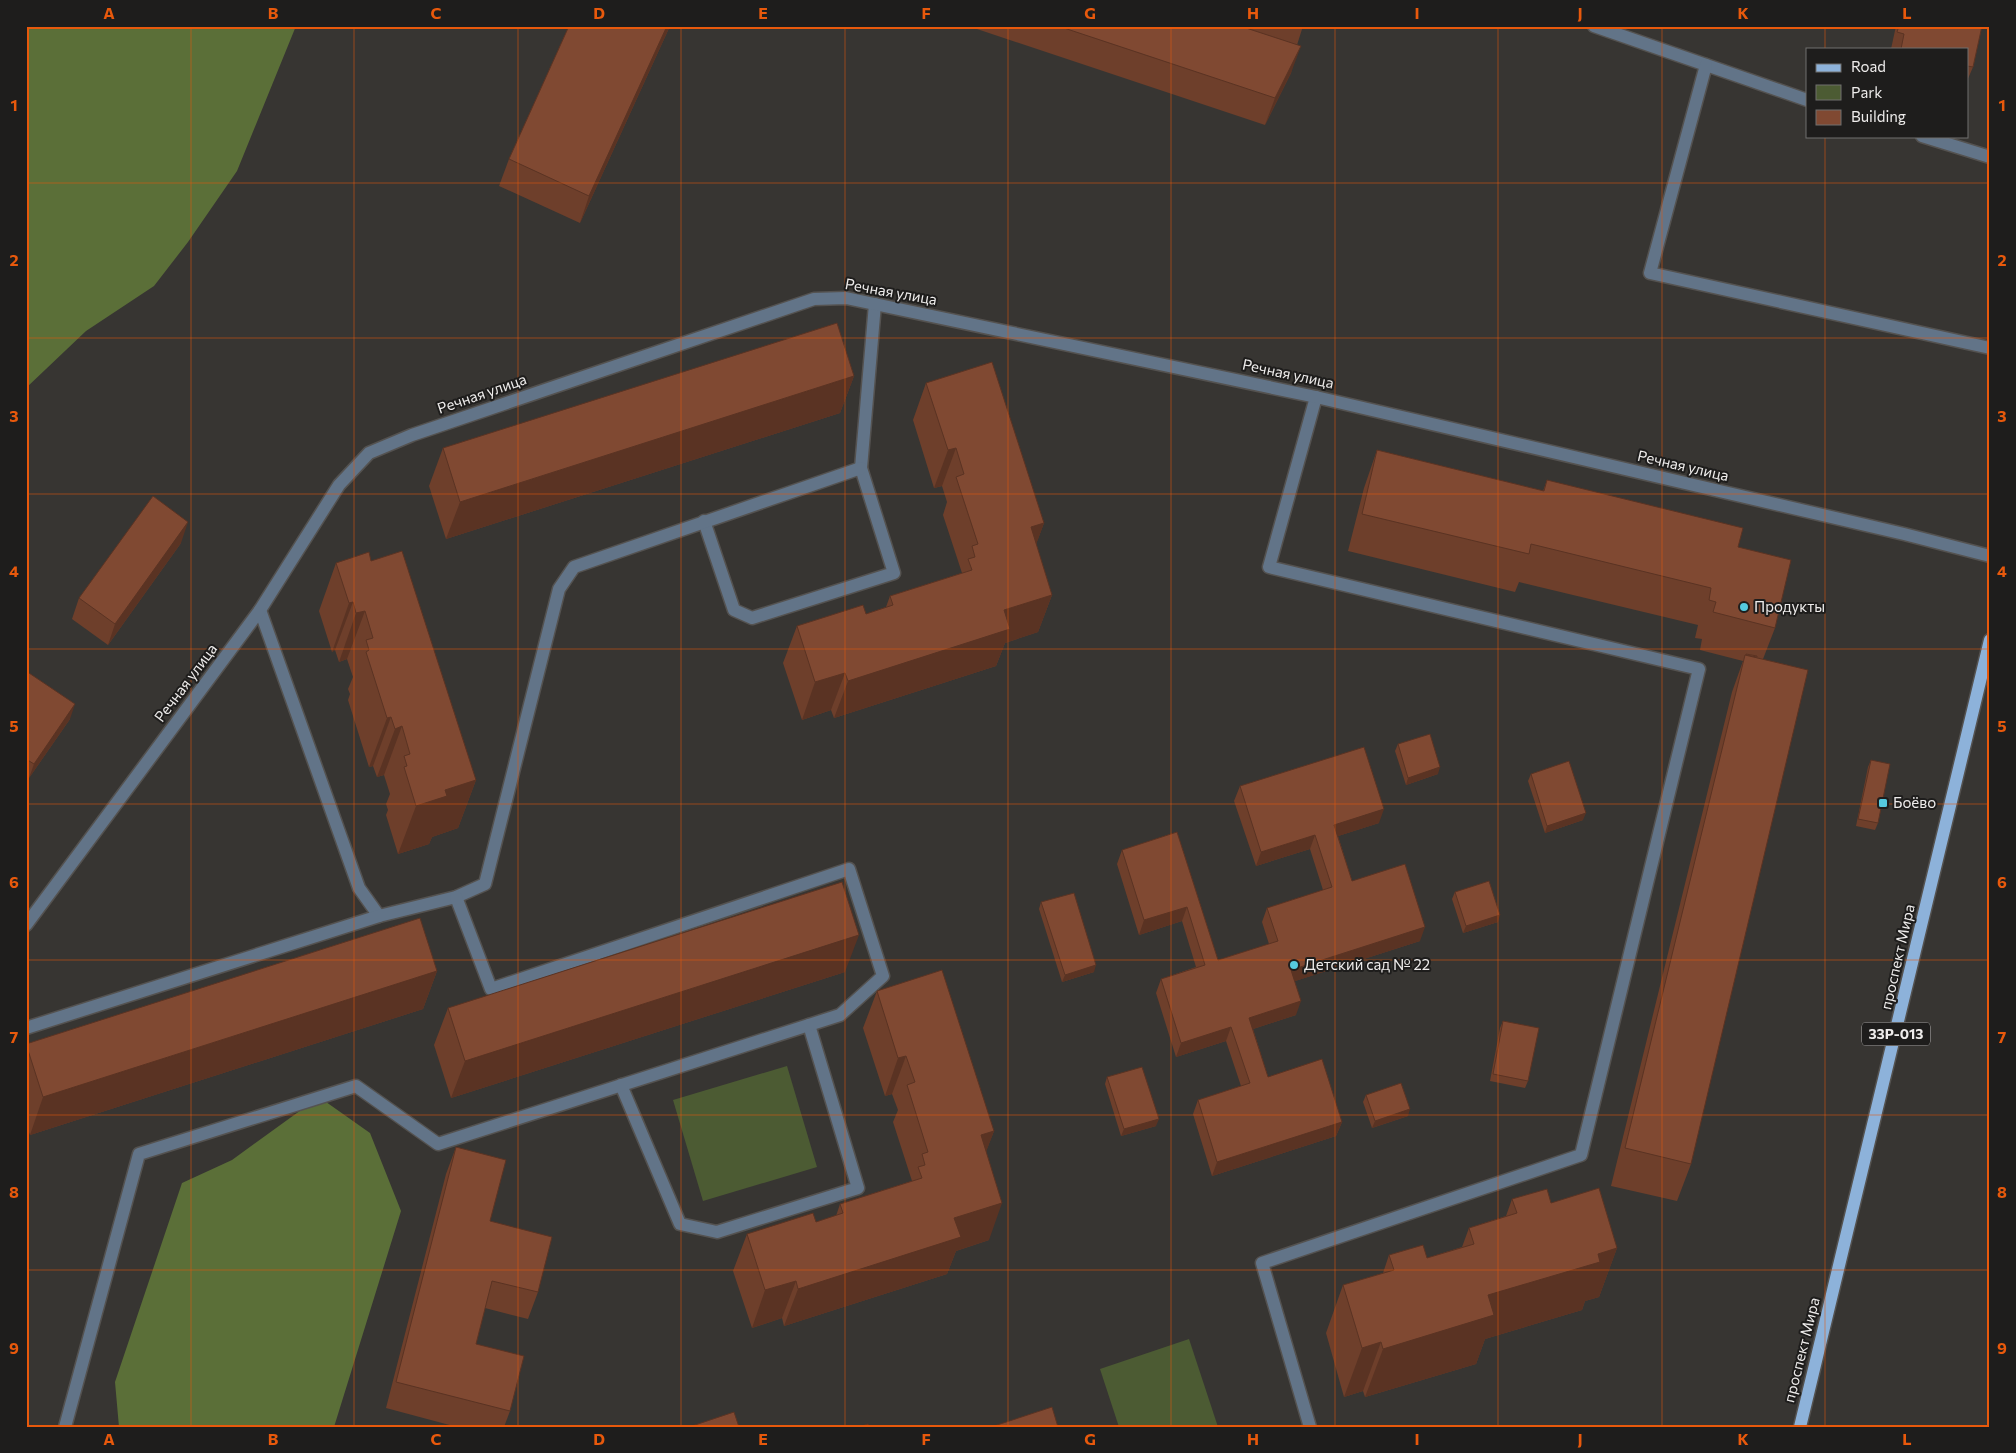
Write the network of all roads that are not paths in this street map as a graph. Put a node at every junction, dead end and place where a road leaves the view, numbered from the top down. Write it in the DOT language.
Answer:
graph roads {
  1 [pos="1594,26"];
  2 [pos="1706,65"];
  3 [pos="1806,100"];
  4 [pos="1928,138"];
  5 [pos="1990,157"];
  6 [pos="875,304"];
  7 [pos="1990,348"];
  8 [pos="1316,397"];
  9 [pos="861,468"];
  10 [pos="704,521"];
  11 [pos="1990,556"];
  12 [pos="260,610"];
  13 [pos="1990,640"];
  14 [pos="456,896"];
  15 [pos="379,916"];
  16 [pos="26,925"];
  17 [pos="809,1025"];
  18 [pos="26,1028"];
  19 [pos="621,1085"];
  20 [pos="65,1427"];
  21 [pos="1310,1427"];
  22 [pos="1800,1427"];
  1 -- 2 [label="street"];
  2 -- 3 [label="street"];
  2 -- 7 [label="street"];
  4 -- 5 [label="street"];
  6 -- 8 [label="street, Речная улица"];
  6 -- 9 [label="street"];
  6 -- 12 [label="street, Речная улица"];
  8 -- 11 [label="street, Речная улица"];
  8 -- 21 [label="street"];
  9 -- 10 [label="street"];
  9 -- 10 [label="street"];
  10 -- 14 [label="street"];
  12 -- 15 [label="street"];
  12 -- 16 [label="street, Речная улица"];
  13 -- 22 [label="main road, проспект Мира / 33Р-013"];
  14 -- 15 [label="street"];
  14 -- 17 [label="street"];
  15 -- 18 [label="street"];
  17 -- 19 [label="street"];
  17 -- 19 [label="street"];
  19 -- 20 [label="street"];
}
